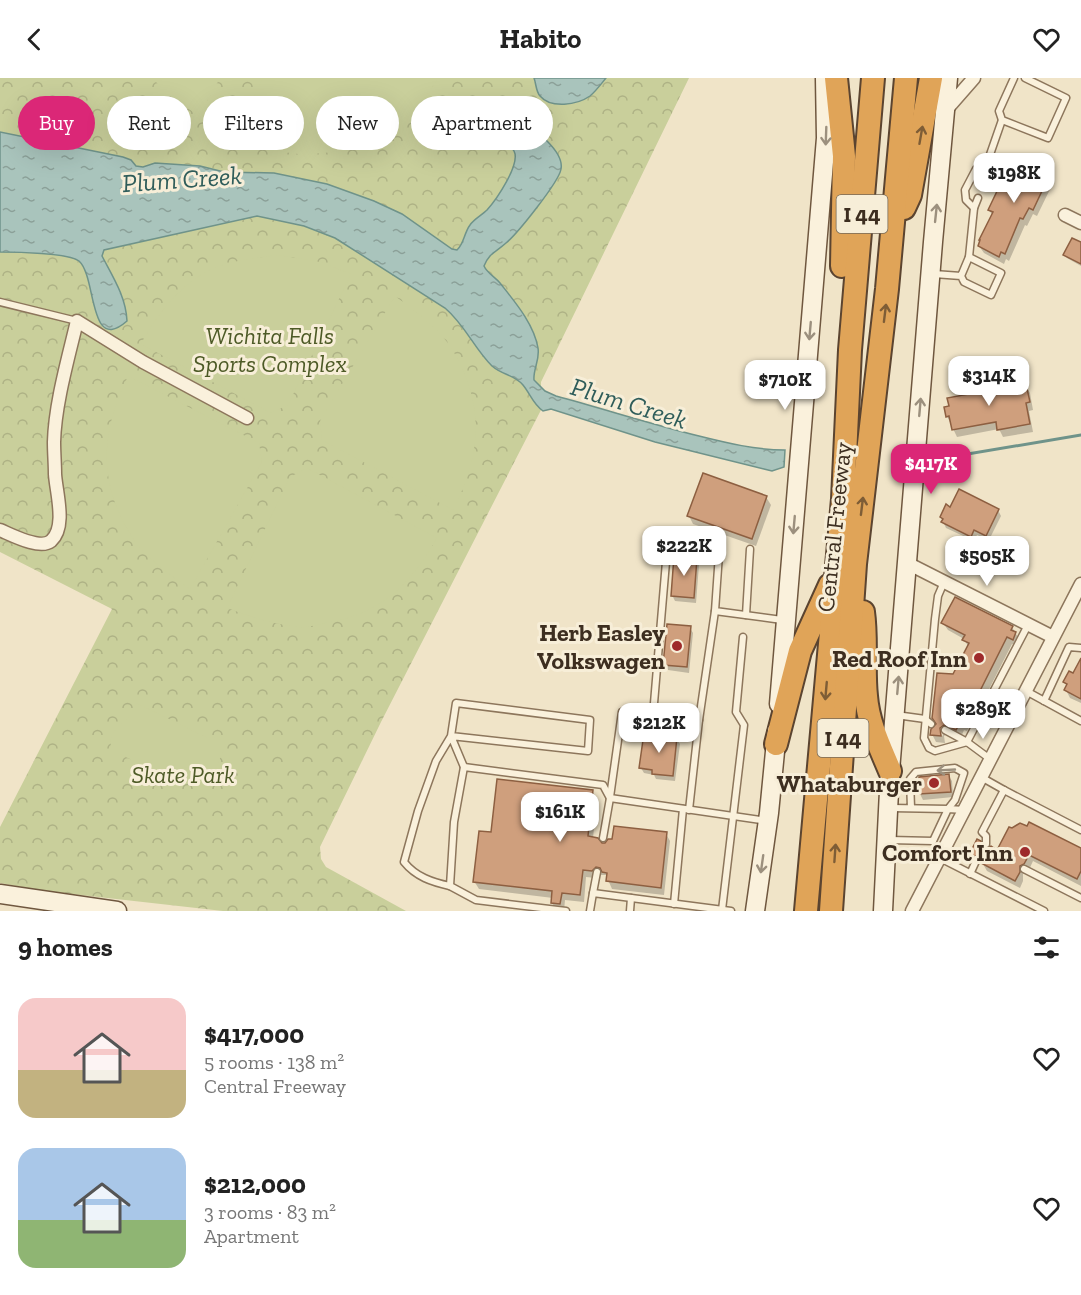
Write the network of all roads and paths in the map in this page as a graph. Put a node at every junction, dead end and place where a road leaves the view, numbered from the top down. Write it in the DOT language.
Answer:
graph roads {
  1 [pos="825,78"];
  2 [pos="836,78"];
  3 [pos="873,78"];
  4 [pos="906,78"];
  5 [pos="931,78"];
  6 [pos="948,78"];
  7 [pos="974,78"];
  8 [pos="1014,78"];
  9 [pos="1025,78"];
  10 [pos="946,110"];
  11 [pos="1002,120"];
  12 [pos="986,166"];
  13 [pos="985,183"];
  14 [pos="978,198"];
  15 [pos="974,208"];
  16 [pos="1065,215"];
  17 [pos="1081,223"];
  18 [pos="893,231"];
  19 [pos="969,257"];
  20 [pos="930,274"];
  21 [pos="961,276"];
  22 [pos="0,302"];
  23 [pos="77,321"];
  24 [pos="850,350"];
  25 [pos="247,418"];
  26 [pos="0,530"];
  27 [pos="750,549"];
  28 [pos="908,563"];
  29 [pos="846,567"];
  30 [pos="944,582"];
  31 [pos="1081,584"];
  32 [pos="715,611"];
  33 [pos="746,615"];
  34 [pos="786,620"];
  35 [pos="1028,625"];
  36 [pos="743,637"];
  37 [pos="1053,637"];
  38 [pos="1081,648"];
  39 [pos="1026,690"];
  40 [pos="1044,701"];
  41 [pos="895,714"];
  42 [pos="653,716"];
  43 [pos="925,719"];
  44 [pos="699,720"];
  45 [pos="1081,721"];
  46 [pos="932,724"];
  47 [pos="945,729"];
  48 [pos="451,736"];
  49 [pos="967,742"];
  50 [pos="776,744"];
  51 [pos="990,759"];
  52 [pos="464,767"];
  53 [pos="890,771"];
  54 [pos="981,777"];
  55 [pos="1004,790"];
  56 [pos="610,798"];
  57 [pos="888,808"];
  58 [pos="911,808"];
  59 [pos="686,809"];
  60 [pos="948,809"];
  61 [pos="963,810"];
  62 [pos="734,817"];
  63 [pos="768,822"];
  64 [pos="1081,830"];
  65 [pos="603,838"];
  66 [pos="886,840"];
  67 [pos="986,844"];
  68 [pos="939,858"];
  69 [pos="976,861"];
  70 [pos="1024,868"];
  71 [pos="597,872"];
  72 [pos="970,874"];
  73 [pos="450,886"];
  74 [pos="593,893"];
  75 [pos="0,894"];
  76 [pos="1081,897"];
  77 [pos="631,898"];
  78 [pos="674,904"];
  79 [pos="508,907"];
  80 [pos="690,909"];
  81 [pos="714,910"];
  82 [pos="722,910"];
  83 [pos="117,911"];
  84 [pos="566,911"];
  85 [pos="590,911"];
  86 [pos="630,911"];
  87 [pos="731,911"];
  88 [pos="755,911"];
  89 [pos="806,911"];
  90 [pos="831,911"];
  91 [pos="883,911"];
  92 [pos="912,911"];
  93 [pos="1044,911"];
  1 -- 34 [label="main road, Central Freeway, one-way"];
  2 -- 24 [label="highway"];
  3 -- 24 [label="highway, Central Freeway / I 44"];
  4 -- 18 [label="highway, Central Freeway / I 44"];
  18 -- 5 [label="highway, one-way"];
  6 -- 10 [label="main road"];
  7 -- 10 [label="street"];
  8 -- 11 [label="lane"];
  9 -- 11 [label="lane"];
  20 -- 10 [label="main road, one-way"];
  11 -- 12 [label="lane"];
  12 -- 13 [label="lane"];
  12 -- 15 [label="lane"];
  14 -- 15 [label="lane"];
  15 -- 19 [label="lane"];
  16 -- 17 [label="street"];
  29 -- 18 [label="highway, Central Freeway / I 44, one-way"];
  19 -- 21 [label="lane"];
  19 -- 21 [label="lane"];
  20 -- 21 [label="lane"];
  28 -- 20 [label="main road, one-way"];
  22 -- 23 [label="lane"];
  23 -- 25 [label="street"];
  23 -- 26 [label="street"];
  24 -- 29 [label="highway, Central Freeway / I 44"];
  27 -- 33 [label="lane"];
  28 -- 30 [label="street"];
  41 -- 28 [label="main road, one-way"];
  29 -- 50 [label="highway"];
  29 -- 53 [label="highway"];
  29 -- 89 [label="highway, Central Freeway / I 44, one-way"];
  90 -- 29 [label="highway, Central Freeway / I 44, one-way"];
  30 -- 35 [label="street"];
  30 -- 43 [label="lane"];
  31 -- 37 [label="street"];
  32 -- 33 [label="lane"];
  32 -- 42 [label="lane"];
  32 -- 44 [label="lane"];
  33 -- 34 [label="lane"];
  34 -- 50 [label="main road, Central Freeway"];
  35 -- 37 [label="street"];
  35 -- 49 [label="lane"];
  36 -- 62 [label="lane"];
  37 -- 39 [label="street"];
  38 -- 40 [label="lane"];
  39 -- 40 [label="lane"];
  39 -- 51 [label="street"];
  40 -- 45 [label="lane"];
  41 -- 43 [label="lane"];
  41 -- 53 [label="main road"];
  42 -- 44 [label="lane"];
  42 -- 56 [label="lane"];
  43 -- 46 [label="lane"];
  43 -- 49 [label="lane"];
  44 -- 59 [label="lane"];
  47 -- 49 [label="lane"];
  48 -- 48 [label="lane"];
  48 -- 52 [label="lane"];
  48 -- 73 [label="lane"];
  49 -- 51 [label="lane"];
  50 -- 63 [label="main road, Central Freeway"];
  51 -- 54 [label="street"];
  52 -- 56 [label="lane"];
  52 -- 73 [label="lane"];
  53 -- 57 [label="main road"];
  54 -- 55 [label="lane"];
  54 -- 61 [label="street"];
  55 -- 64 [label="lane"];
  55 -- 67 [label="lane"];
  56 -- 59 [label="lane"];
  56 -- 65 [label="lane"];
  57 -- 58 [label="lane"];
  57 -- 66 [label="main road"];
  58 -- 60 [label="lane"];
  60 -- 58 [label="lane, one-way"];
  59 -- 62 [label="lane"];
  59 -- 78 [label="lane"];
  60 -- 61 [label="lane"];
  60 -- 66 [label="lane"];
  61 -- 68 [label="street"];
  62 -- 63 [label="lane"];
  62 -- 82 [label="lane"];
  63 -- 88 [label="main road, Central Freeway, one-way"];
  66 -- 91 [label="main road"];
  68 -- 72 [label="lane"];
  68 -- 92 [label="street"];
  69 -- 72 [label="lane"];
  70 -- 76 [label="lane"];
  71 -- 74 [label="lane"];
  72 -- 93 [label="lane"];
  73 -- 79 [label="lane"];
  74 -- 77 [label="lane"];
  74 -- 85 [label="lane"];
  75 -- 83 [label="main road"];
  77 -- 78 [label="lane"];
  77 -- 86 [label="lane"];
  78 -- 80 [label="lane"];
  79 -- 84 [label="lane"];
  80 -- 81 [label="lane"];
  81 -- 82 [label="lane"];
  82 -- 87 [label="lane"];
}
